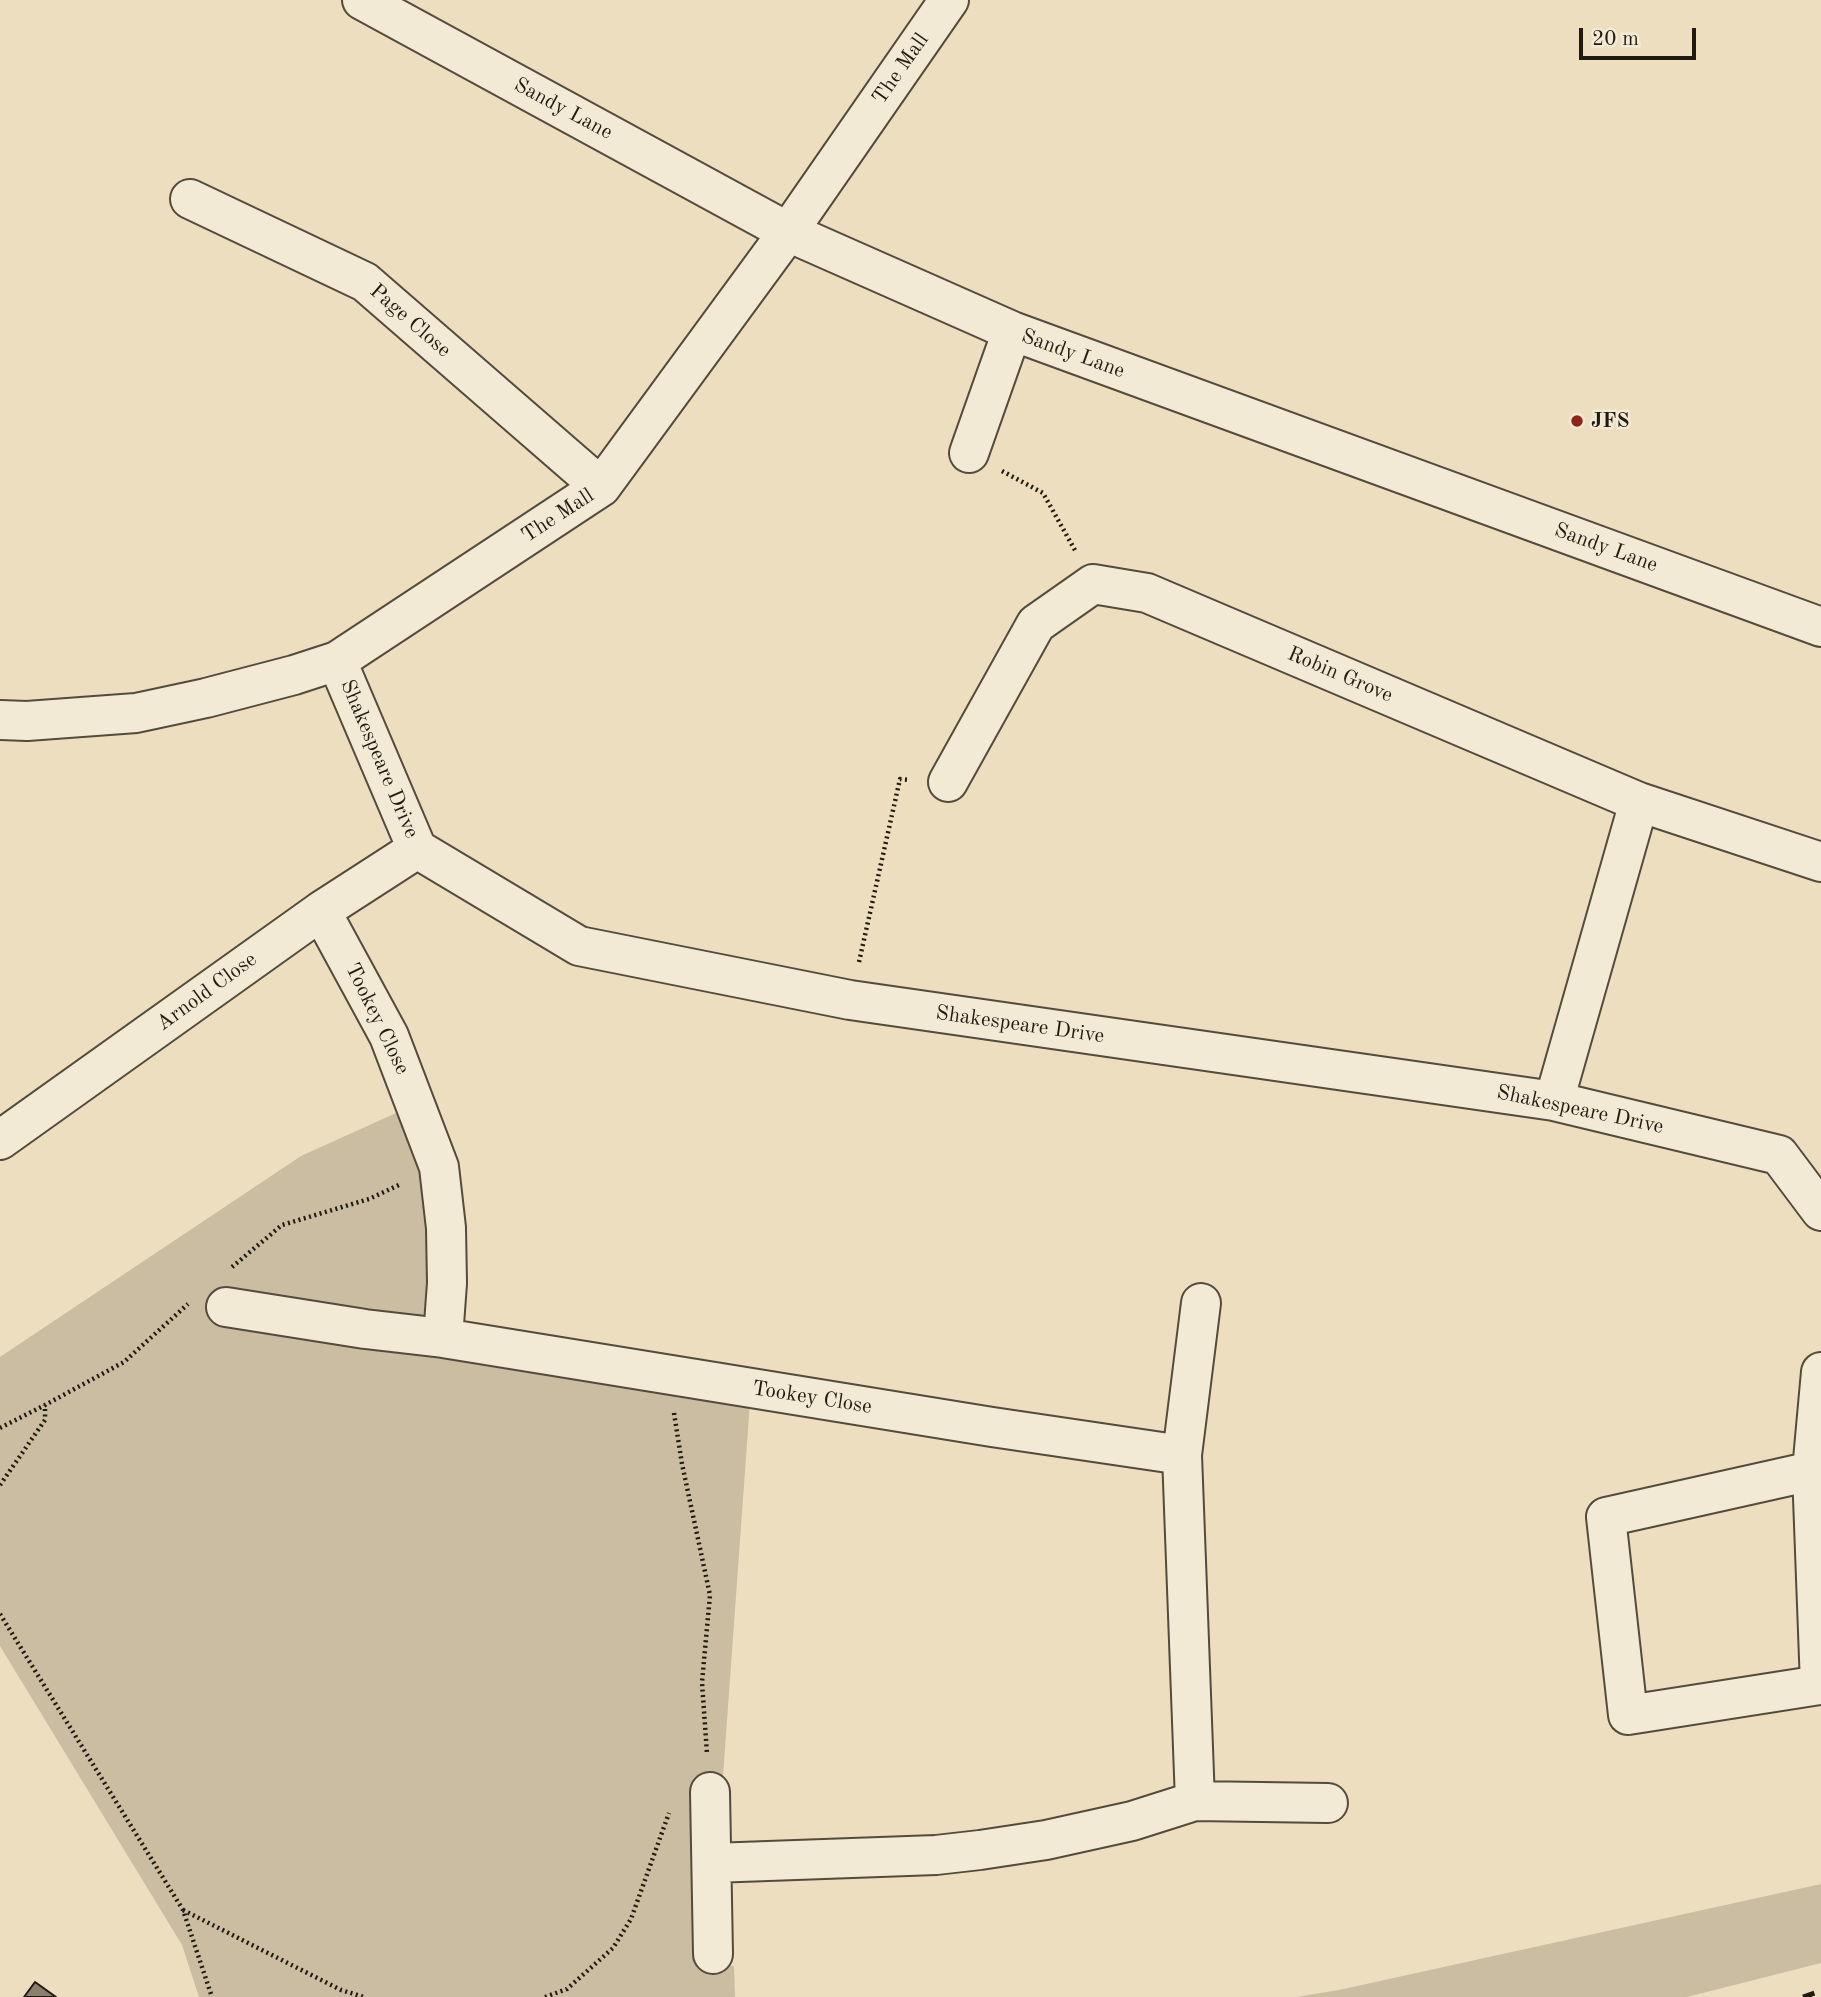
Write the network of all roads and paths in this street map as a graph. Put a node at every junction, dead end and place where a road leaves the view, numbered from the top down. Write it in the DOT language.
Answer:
graph roads {
  1 [pos="362,0"];
  2 [pos="949,0"];
  3 [pos="190,199"];
  4 [pos="788,232"];
  5 [pos="1012,331"];
  6 [pos="968,453"];
  7 [pos="601,487"];
  8 [pos="1093,583"];
  9 [pos="1821,626"];
  10 [pos="337,661"];
  11 [pos="0,720"];
  12 [pos="948,782"];
  13 [pos="1639,802"];
  14 [pos="417,849"];
  15 [pos="1821,862"];
  16 [pos="321,911"];
  17 [pos="850,1000"];
  18 [pos="1554,1101"];
  19 [pos="0,1140"];
  20 [pos="1821,1211"];
  21 [pos="1201,1303"];
  22 [pos="226,1307"];
  23 [pos="443,1338"];
  24 [pos="1821,1371"];
  25 [pos="667,1374"];
  26 [pos="45,1405"];
  27 [pos="1182,1455"];
  28 [pos="1812,1471"];
  29 [pos="0,1485"];
  30 [pos="0,1614"];
  31 [pos="710,1792"];
  32 [pos="1195,1801"];
  33 [pos="1328,1803"];
  34 [pos="712,1863"];
  35 [pos="183,1910"];
  36 [pos="713,1954"];
  37 [pos="212,1997"];
  38 [pos="364,1997"];
  39 [pos="545,1997"];
  1 -- 4 [label="street, Sandy Lane"];
  2 -- 4 [label="street, The Mall"];
  3 -- 7 [label="street, Page Close"];
  4 -- 5 [label="street, Sandy Lane"];
  4 -- 7 [label="street, The Mall"];
  5 -- 6 [label="street"];
  5 -- 9 [label="street, Sandy Lane"];
  6 -- 8 [label="path"];
  7 -- 10 [label="street, The Mall"];
  8 -- 12 [label="street"];
  8 -- 13 [label="street, Robin Grove"];
  10 -- 11 [label="street, The Mall"];
  10 -- 14 [label="street, Shakespeare Drive"];
  12 -- 17 [label="path"];
  13 -- 15 [label="street, Robin Grove"];
  13 -- 18 [label="street"];
  14 -- 16 [label="street, Arnold Close"];
  14 -- 17 [label="street, Shakespeare Drive"];
  16 -- 19 [label="street, Arnold Close"];
  16 -- 23 [label="street, Tookey Close"];
  17 -- 18 [label="street, Shakespeare Drive"];
  18 -- 20 [label="street, Shakespeare Drive"];
  21 -- 27 [label="street"];
  22 -- 23 [label="street, Tookey Close"];
  23 -- 25 [label="street, Tookey Close"];
  24 -- 28 [label="street"];
  25 -- 27 [label="street, Tookey Close"];
  25 -- 31 [label="path"];
  26 -- 29 [label="path"];
  27 -- 32 [label="street"];
  28 -- 28 [label="street"];
  30 -- 35 [label="path"];
  31 -- 34 [label="street"];
  31 -- 39 [label="path"];
  32 -- 33 [label="street"];
  32 -- 34 [label="street"];
  34 -- 36 [label="street"];
  35 -- 37 [label="path"];
  35 -- 38 [label="path"];
}
